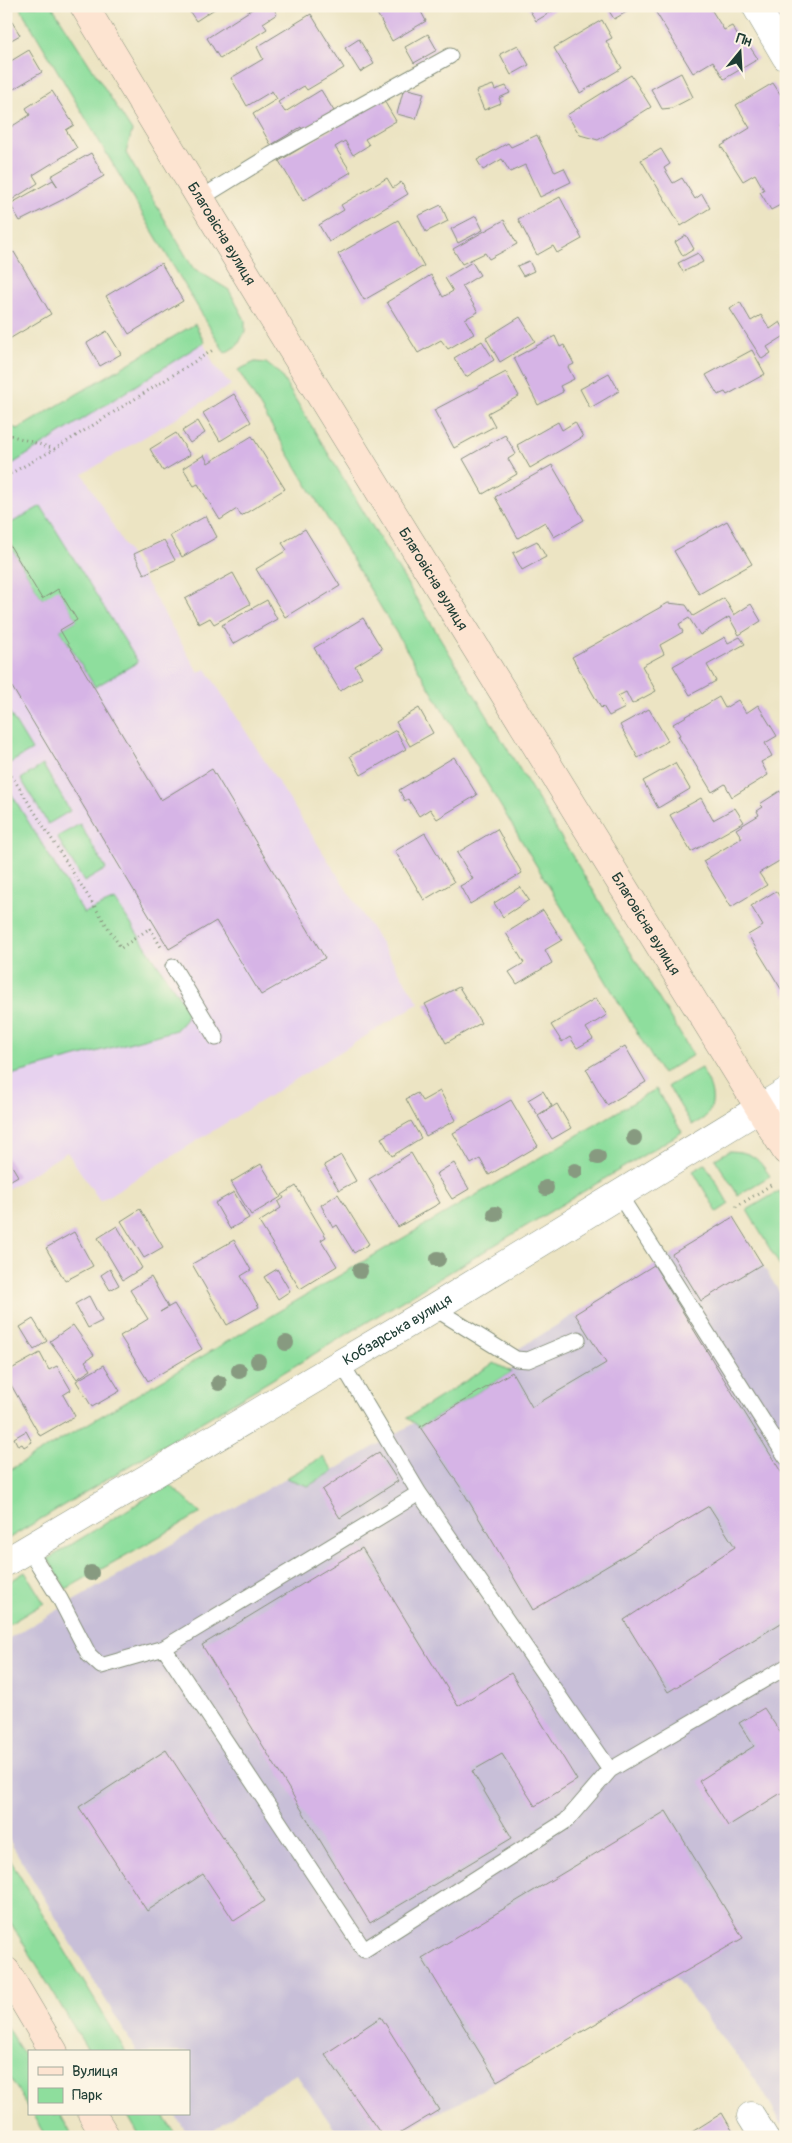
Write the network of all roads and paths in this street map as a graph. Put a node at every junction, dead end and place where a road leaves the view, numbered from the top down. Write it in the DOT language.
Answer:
graph roads {
  1 [pos="84,6"];
  2 [pos="756,6"];
  3 [pos="450,56"];
  4 [pos="786,57"];
  5 [pos="201,198"];
  6 [pos="213,350"];
  7 [pos="6,434"];
  8 [pos="55,449"];
  9 [pos="6,476"];
  10 [pos="6,767"];
  11 [pos="173,967"];
  12 [pos="216,1038"];
  13 [pos="786,1092"];
  14 [pos="759,1108"];
  15 [pos="786,1151"];
  16 [pos="774,1182"];
  17 [pos="618,1193"];
  18 [pos="736,1206"];
  19 [pos="434,1308"];
  20 [pos="578,1340"];
  21 [pos="342,1364"];
  22 [pos="786,1457"];
  23 [pos="419,1493"];
  24 [pos="17,1555"];
  25 [pos="164,1648"];
  26 [pos="786,1667"];
  27 [pos="610,1770"];
  28 [pos="6,1972"];
  29 [pos="53,2050"];
  30 [pos="93,2116"];
  31 [pos="106,2137"];
  1 -- 5 [label="main road, Благовісна вулиця"];
  2 -- 4 [label="street"];
  3 -- 5 [label="lane"];
  5 -- 14 [label="main road, Благовісна вулиця"];
  6 -- 8 [label="path"];
  7 -- 8 [label="path"];
  8 -- 9 [label="path"];
  10 -- 11 [label="path"];
  11 -- 12 [label="lane"];
  13 -- 14 [label="street, Кобзарська вулиця"];
  14 -- 15 [label="main road, Благовісна вулиця"];
  14 -- 17 [label="street, Кобзарська вулиця"];
  16 -- 18 [label="path"];
  17 -- 19 [label="street, Кобзарська вулиця"];
  17 -- 22 [label="lane"];
  19 -- 20 [label="lane"];
  19 -- 21 [label="street, Кобзарська вулиця"];
  21 -- 23 [label="lane"];
  21 -- 24 [label="street, Кобзарська вулиця"];
  23 -- 25 [label="lane"];
  23 -- 27 [label="lane"];
  24 -- 25 [label="lane"];
  25 -- 27 [label="lane"];
  26 -- 27 [label="lane"];
  28 -- 29 [label="main road"];
  30 -- 31 [label="main road"];
}
